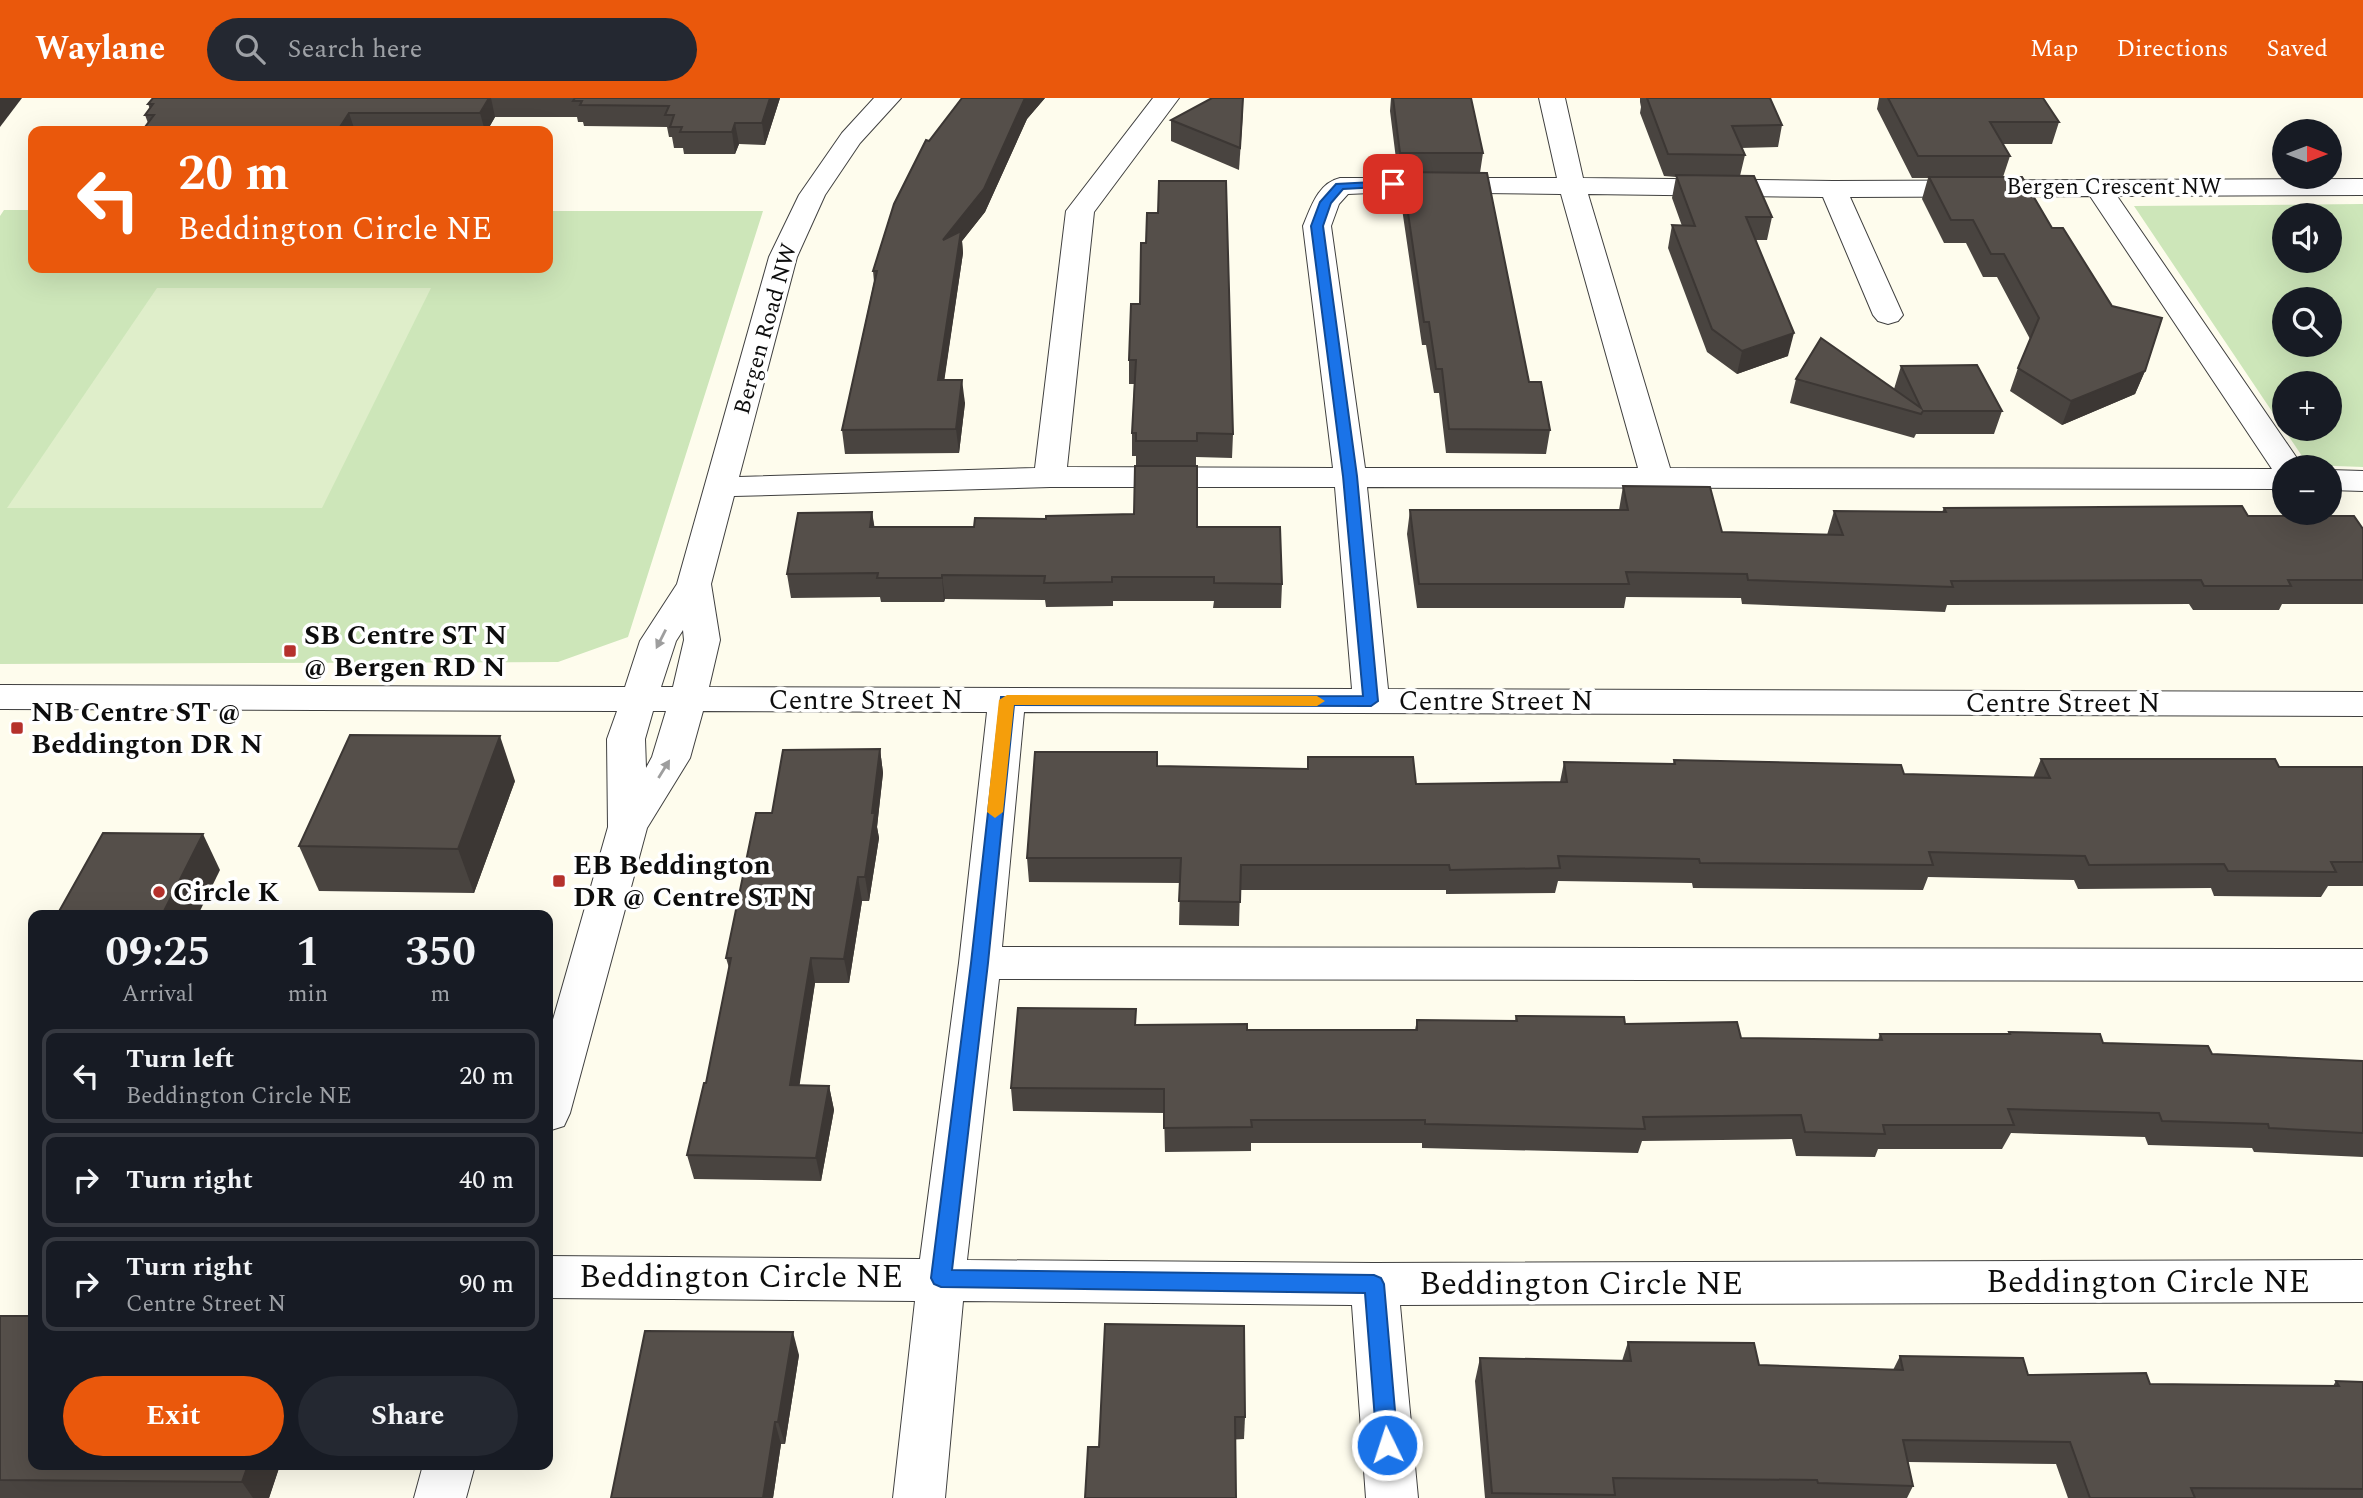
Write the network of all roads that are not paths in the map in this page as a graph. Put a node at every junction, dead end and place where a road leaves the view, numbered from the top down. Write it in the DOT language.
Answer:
graph roads {
  1 [pos="888,98"];
  2 [pos="1166,98"];
  3 [pos="1552,98"];
  4 [pos="1572,187"];
  5 [pos="2097,187"];
  6 [pos="2363,187"];
  7 [pos="1833,189"];
  8 [pos="1888,315"];
  9 [pos="2279,455"];
  10 [pos="1350,476"];
  11 [pos="1050,477"];
  12 [pos="1657,478"];
  13 [pos="2272,479"];
  14 [pos="2342,480"];
  15 [pos="2363,481"];
  16 [pos="721,488"];
  17 [pos="694,584"];
  18 [pos="0,697"];
  19 [pos="637,699"];
  20 [pos="688,699"];
  21 [pos="1007,700"];
  22 [pos="1371,701"];
  23 [pos="2363,704"];
  24 [pos="628,827"];
  25 [pos="980,963"];
  26 [pos="2363,965"];
  27 [pos="553,1095"];
  28 [pos="553,1277"];
  29 [pos="941,1278"];
  30 [pos="2363,1282"];
  31 [pos="1374,1284"];
  32 [pos="448,1470"];
  33 [pos="440,1498"];
  34 [pos="919,1498"];
  35 [pos="1392,1498"];
  1 -- 16 [label="street, Bergen Road NW"];
  2 -- 11 [label="street"];
  3 -- 4 [label="street"];
  4 -- 7 [label="street, Bergen Crescent NW"];
  4 -- 10 [label="street, Bergen Crescent NW"];
  4 -- 12 [label="street"];
  5 -- 6 [label="street, Bergen Crescent NW"];
  5 -- 7 [label="street, Bergen Crescent NW"];
  5 -- 9 [label="street"];
  7 -- 8 [label="street"];
  10 -- 11 [label="street"];
  10 -- 12 [label="street"];
  10 -- 22 [label="street, Bergen Crescent NW"];
  11 -- 16 [label="street"];
  12 -- 13 [label="street"];
  14 -- 15 [label="street"];
  16 -- 17 [label="street, Bergen Road NW"];
  17 -- 19 [label="street, Bergen Road NW, one-way"];
  17 -- 20 [label="street, Bergen Road NW"];
  18 -- 19 [label="street, Centre Street N"];
  19 -- 20 [label="street, Centre Street N"];
  19 -- 24 [label="street, Bergen Road NW"];
  20 -- 21 [label="street, Centre Street N"];
  24 -- 20 [label="street, Bergen Road NW, one-way"];
  21 -- 22 [label="street, Centre Street N"];
  21 -- 25 [label="street"];
  22 -- 23 [label="street, Centre Street N"];
  24 -- 27 [label="street"];
  25 -- 26 [label="street"];
  25 -- 29 [label="street"];
  28 -- 29 [label="street, Beddington Circle NE"];
  29 -- 31 [label="street, Beddington Circle NE"];
  29 -- 34 [label="street"];
  30 -- 31 [label="street, Beddington Circle NE"];
  31 -- 35 [label="street"];
  32 -- 33 [label="street"];
}
